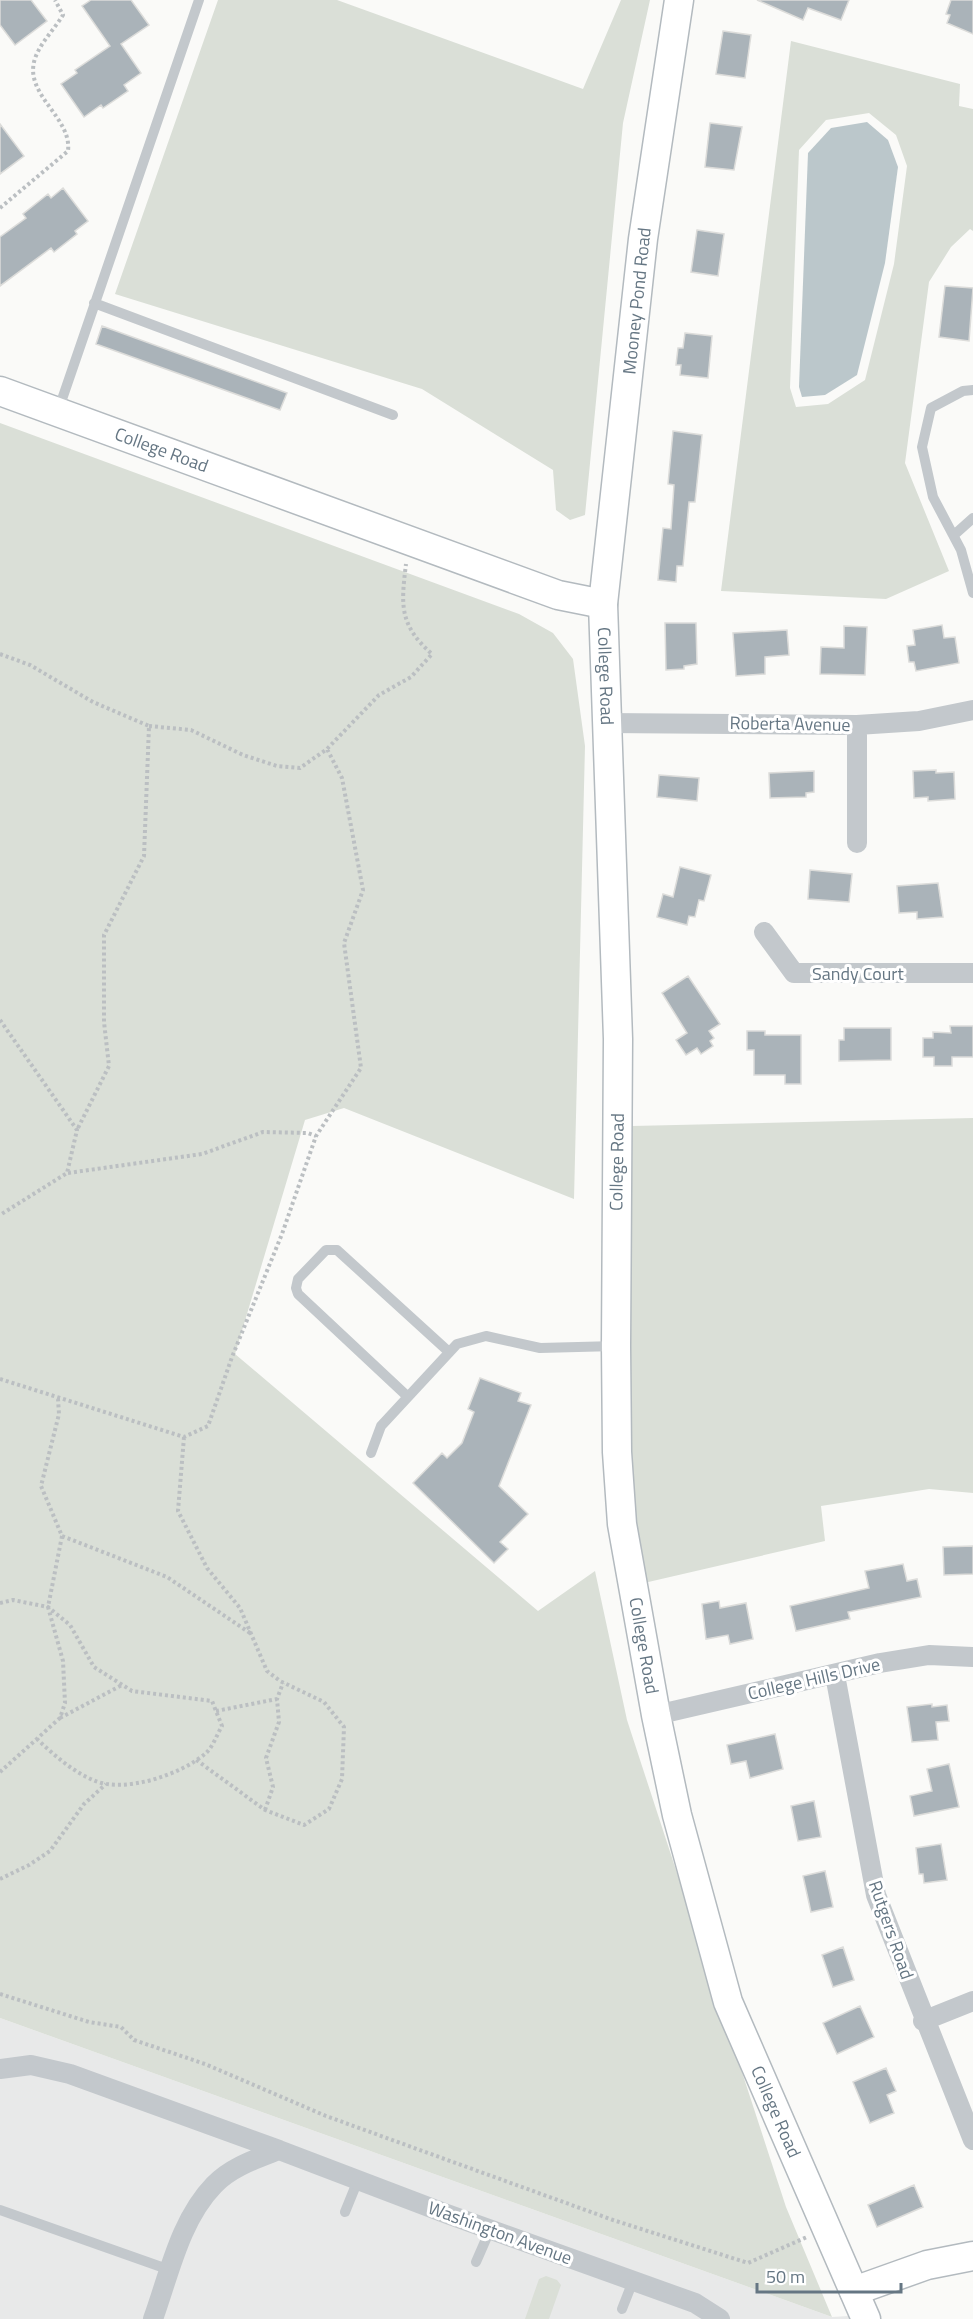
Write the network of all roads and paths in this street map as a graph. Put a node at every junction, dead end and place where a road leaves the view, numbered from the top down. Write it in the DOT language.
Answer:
graph roads {
  1 [pos="55,0"];
  2 [pos="198,0"];
  3 [pos="679,0"];
  4 [pos="0,208"];
  5 [pos="94,303"];
  6 [pos="973,390"];
  7 [pos="0,391"];
  8 [pos="58,411"];
  9 [pos="393,415"];
  10 [pos="973,518"];
  11 [pos="954,535"];
  12 [pos="408,540"];
  13 [pos="973,593"];
  14 [pos="603,604"];
  15 [pos="0,654"];
  16 [pos="973,710"];
  17 [pos="606,723"];
  18 [pos="857,725"];
  19 [pos="149,726"];
  20 [pos="327,749"];
  21 [pos="857,843"];
  22 [pos="764,932"];
  23 [pos="973,973"];
  24 [pos="0,1020"];
  25 [pos="77,1130"];
  26 [pos="316,1136"];
  27 [pos="67,1173"];
  28 [pos="0,1215"];
  29 [pos="616,1346"];
  30 [pos="449,1352"];
  31 [pos="0,1379"];
  32 [pos="407,1396"];
  33 [pos="58,1399"];
  34 [pos="184,1437"];
  35 [pos="371,1453"];
  36 [pos="62,1536"];
  37 [pos="0,1603"];
  38 [pos="48,1607"];
  39 [pos="252,1634"];
  40 [pos="973,1656"];
  41 [pos="835,1676"];
  42 [pos="283,1683"];
  43 [pos="122,1685"];
  44 [pos="277,1699"];
  45 [pos="216,1710"];
  46 [pos="656,1714"];
  47 [pos="60,1718"];
  48 [pos="37,1739"];
  49 [pos="195,1759"];
  50 [pos="0,1772"];
  51 [pos="106,1784"];
  52 [pos="265,1810"];
  53 [pos="0,1879"];
  54 [pos="0,1994"];
  55 [pos="973,2001"];
  56 [pos="923,2021"];
  57 [pos="0,2069"];
  58 [pos="973,2140"];
  59 [pos="279,2150"];
  60 [pos="358,2180"];
  61 [pos="0,2210"];
  62 [pos="345,2212"];
  63 [pos="827,2228"];
  64 [pos="490,2230"];
  65 [pos="973,2256"];
  66 [pos="476,2262"];
  67 [pos="170,2270"];
  68 [pos="633,2281"];
  69 [pos="854,2291"];
  70 [pos="622,2309"];
  71 [pos="153,2319"];
  72 [pos="720,2319"];
  73 [pos="866,2319"];
  1 -- 4 [label="path"];
  2 -- 5 [label="lane"];
  3 -- 14 [label="street, Mooney Pond Road"];
  5 -- 8 [label="lane"];
  5 -- 9 [label="lane"];
  6 -- 11 [label="lane"];
  7 -- 8 [label="street, College Road"];
  8 -- 12 [label="street, College Road"];
  10 -- 11 [label="lane"];
  11 -- 13 [label="lane"];
  12 -- 14 [label="street, College Road"];
  12 -- 20 [label="path"];
  14 -- 17 [label="street, College Road"];
  15 -- 19 [label="path"];
  16 -- 18 [label="street, Roberta Avenue"];
  17 -- 18 [label="street, Roberta Avenue"];
  17 -- 29 [label="street, College Road"];
  18 -- 21 [label="street"];
  19 -- 20 [label="path"];
  19 -- 25 [label="path"];
  20 -- 26 [label="path"];
  22 -- 23 [label="street, Sandy Court"];
  24 -- 25 [label="path"];
  25 -- 27 [label="path"];
  26 -- 27 [label="path"];
  26 -- 34 [label="path"];
  27 -- 28 [label="path"];
  29 -- 30 [label="lane"];
  29 -- 46 [label="street, College Road"];
  30 -- 32 [label="lane"];
  30 -- 32 [label="lane"];
  31 -- 33 [label="path"];
  32 -- 35 [label="lane"];
  33 -- 34 [label="path"];
  33 -- 36 [label="path"];
  34 -- 39 [label="path"];
  36 -- 38 [label="path"];
  36 -- 39 [label="path"];
  37 -- 38 [label="path"];
  38 -- 43 [label="path"];
  38 -- 47 [label="path"];
  39 -- 42 [label="path"];
  40 -- 41 [label="street, College Hills Drive"];
  41 -- 46 [label="street, College Hills Drive"];
  41 -- 56 [label="street, Rutgers Road"];
  42 -- 44 [label="path"];
  42 -- 52 [label="path"];
  43 -- 45 [label="path"];
  43 -- 47 [label="path"];
  44 -- 45 [label="path"];
  44 -- 52 [label="path"];
  45 -- 49 [label="path"];
  46 -- 63 [label="street, College Road"];
  47 -- 48 [label="path"];
  48 -- 50 [label="path"];
  48 -- 51 [label="path"];
  49 -- 51 [label="path"];
  49 -- 52 [label="path"];
  51 -- 53 [label="path"];
  54 -- 63 [label="path"];
  55 -- 56 [label="street"];
  56 -- 58 [label="street, Rutgers Road"];
  57 -- 59 [label="street, Washington Avenue"];
  59 -- 60 [label="street, Washington Avenue"];
  59 -- 67 [label="street"];
  60 -- 62 [label="lane"];
  60 -- 64 [label="street, Washington Avenue"];
  61 -- 67 [label="lane"];
  63 -- 69 [label="street, College Road"];
  64 -- 66 [label="lane"];
  64 -- 68 [label="street, Washington Avenue"];
  65 -- 69 [label="street"];
  67 -- 71 [label="street"];
  68 -- 70 [label="lane"];
  68 -- 72 [label="street, Washington Avenue"];
  69 -- 73 [label="street, College Road"];
}
